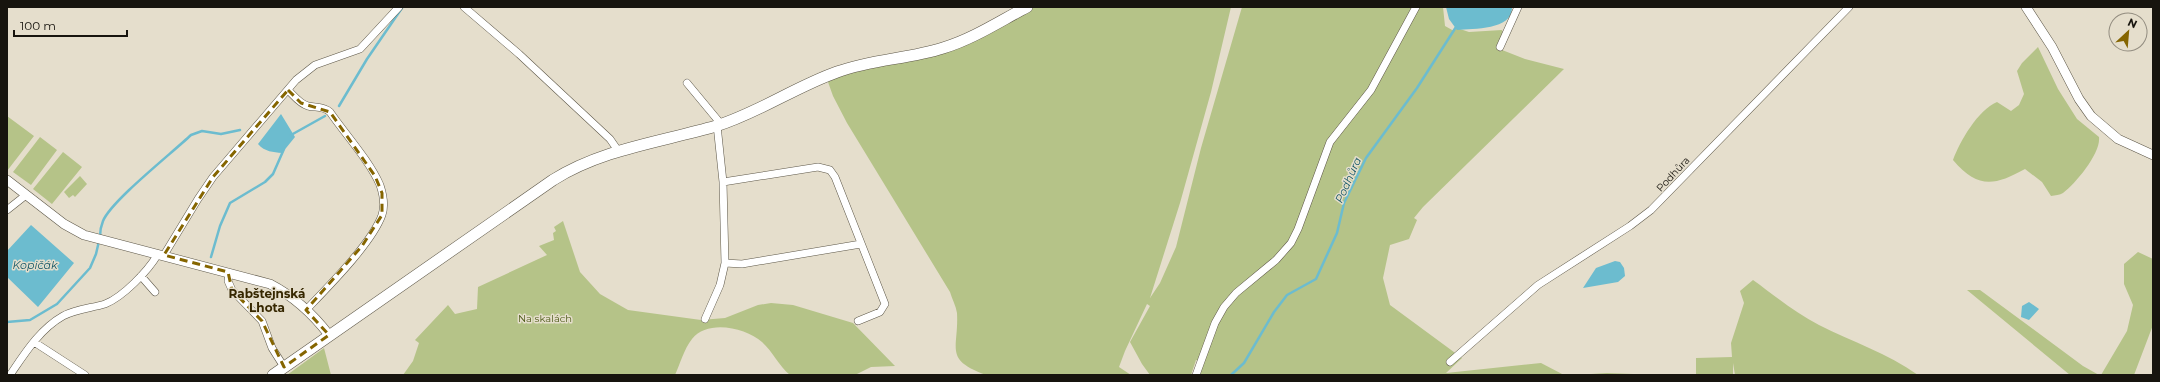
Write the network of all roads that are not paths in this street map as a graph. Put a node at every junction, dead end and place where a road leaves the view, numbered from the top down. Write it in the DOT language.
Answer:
graph roads {
  1 [pos="399,7"];
  2 [pos="464,7"];
  3 [pos="1027,7"];
  4 [pos="1416,7"];
  5 [pos="1518,7"];
  6 [pos="1849,7"];
  7 [pos="2026,7"];
  8 [pos="1500,47"];
  9 [pos="687,83"];
  10 [pos="288,90"];
  11 [pos="719,125"];
  12 [pos="619,152"];
  13 [pos="2153,156"];
  14 [pos="7,180"];
  15 [pos="722,182"];
  16 [pos="26,195"];
  17 [pos="7,210"];
  18 [pos="861,244"];
  19 [pos="161,255"];
  20 [pos="725,263"];
  21 [pos="229,273"];
  22 [pos="141,276"];
  23 [pos="155,292"];
  24 [pos="306,310"];
  25 [pos="705,319"];
  26 [pos="858,321"];
  27 [pos="329,335"];
  28 [pos="34,342"];
  29 [pos="1450,362"];
  30 [pos="284,367"];
  31 [pos="10,375"];
  32 [pos="85,375"];
  33 [pos="273,375"];
  34 [pos="1196,375"];
  1 -- 10 [label="street"];
  2 -- 12 [label="street"];
  3 -- 11 [label="main road"];
  4 -- 34 [label="street"];
  5 -- 8 [label="street"];
  6 -- 29 [label="street, Podhůra"];
  7 -- 13 [label="street"];
  9 -- 11 [label="street"];
  10 -- 19 [label="street"];
  10 -- 24 [label="street"];
  11 -- 12 [label="main road"];
  11 -- 15 [label="street"];
  12 -- 27 [label="main road"];
  14 -- 16 [label="street"];
  15 -- 18 [label="street"];
  15 -- 20 [label="street"];
  16 -- 17 [label="street"];
  16 -- 19 [label="street"];
  18 -- 20 [label="street"];
  18 -- 26 [label="street"];
  19 -- 21 [label="street"];
  19 -- 22 [label="street"];
  20 -- 25 [label="street"];
  21 -- 24 [label="street"];
  21 -- 30 [label="street"];
  22 -- 23 [label="street"];
  22 -- 28 [label="street"];
  24 -- 27 [label="street"];
  27 -- 30 [label="main road"];
  28 -- 31 [label="street"];
  28 -- 32 [label="street"];
  30 -- 33 [label="main road"];
}
